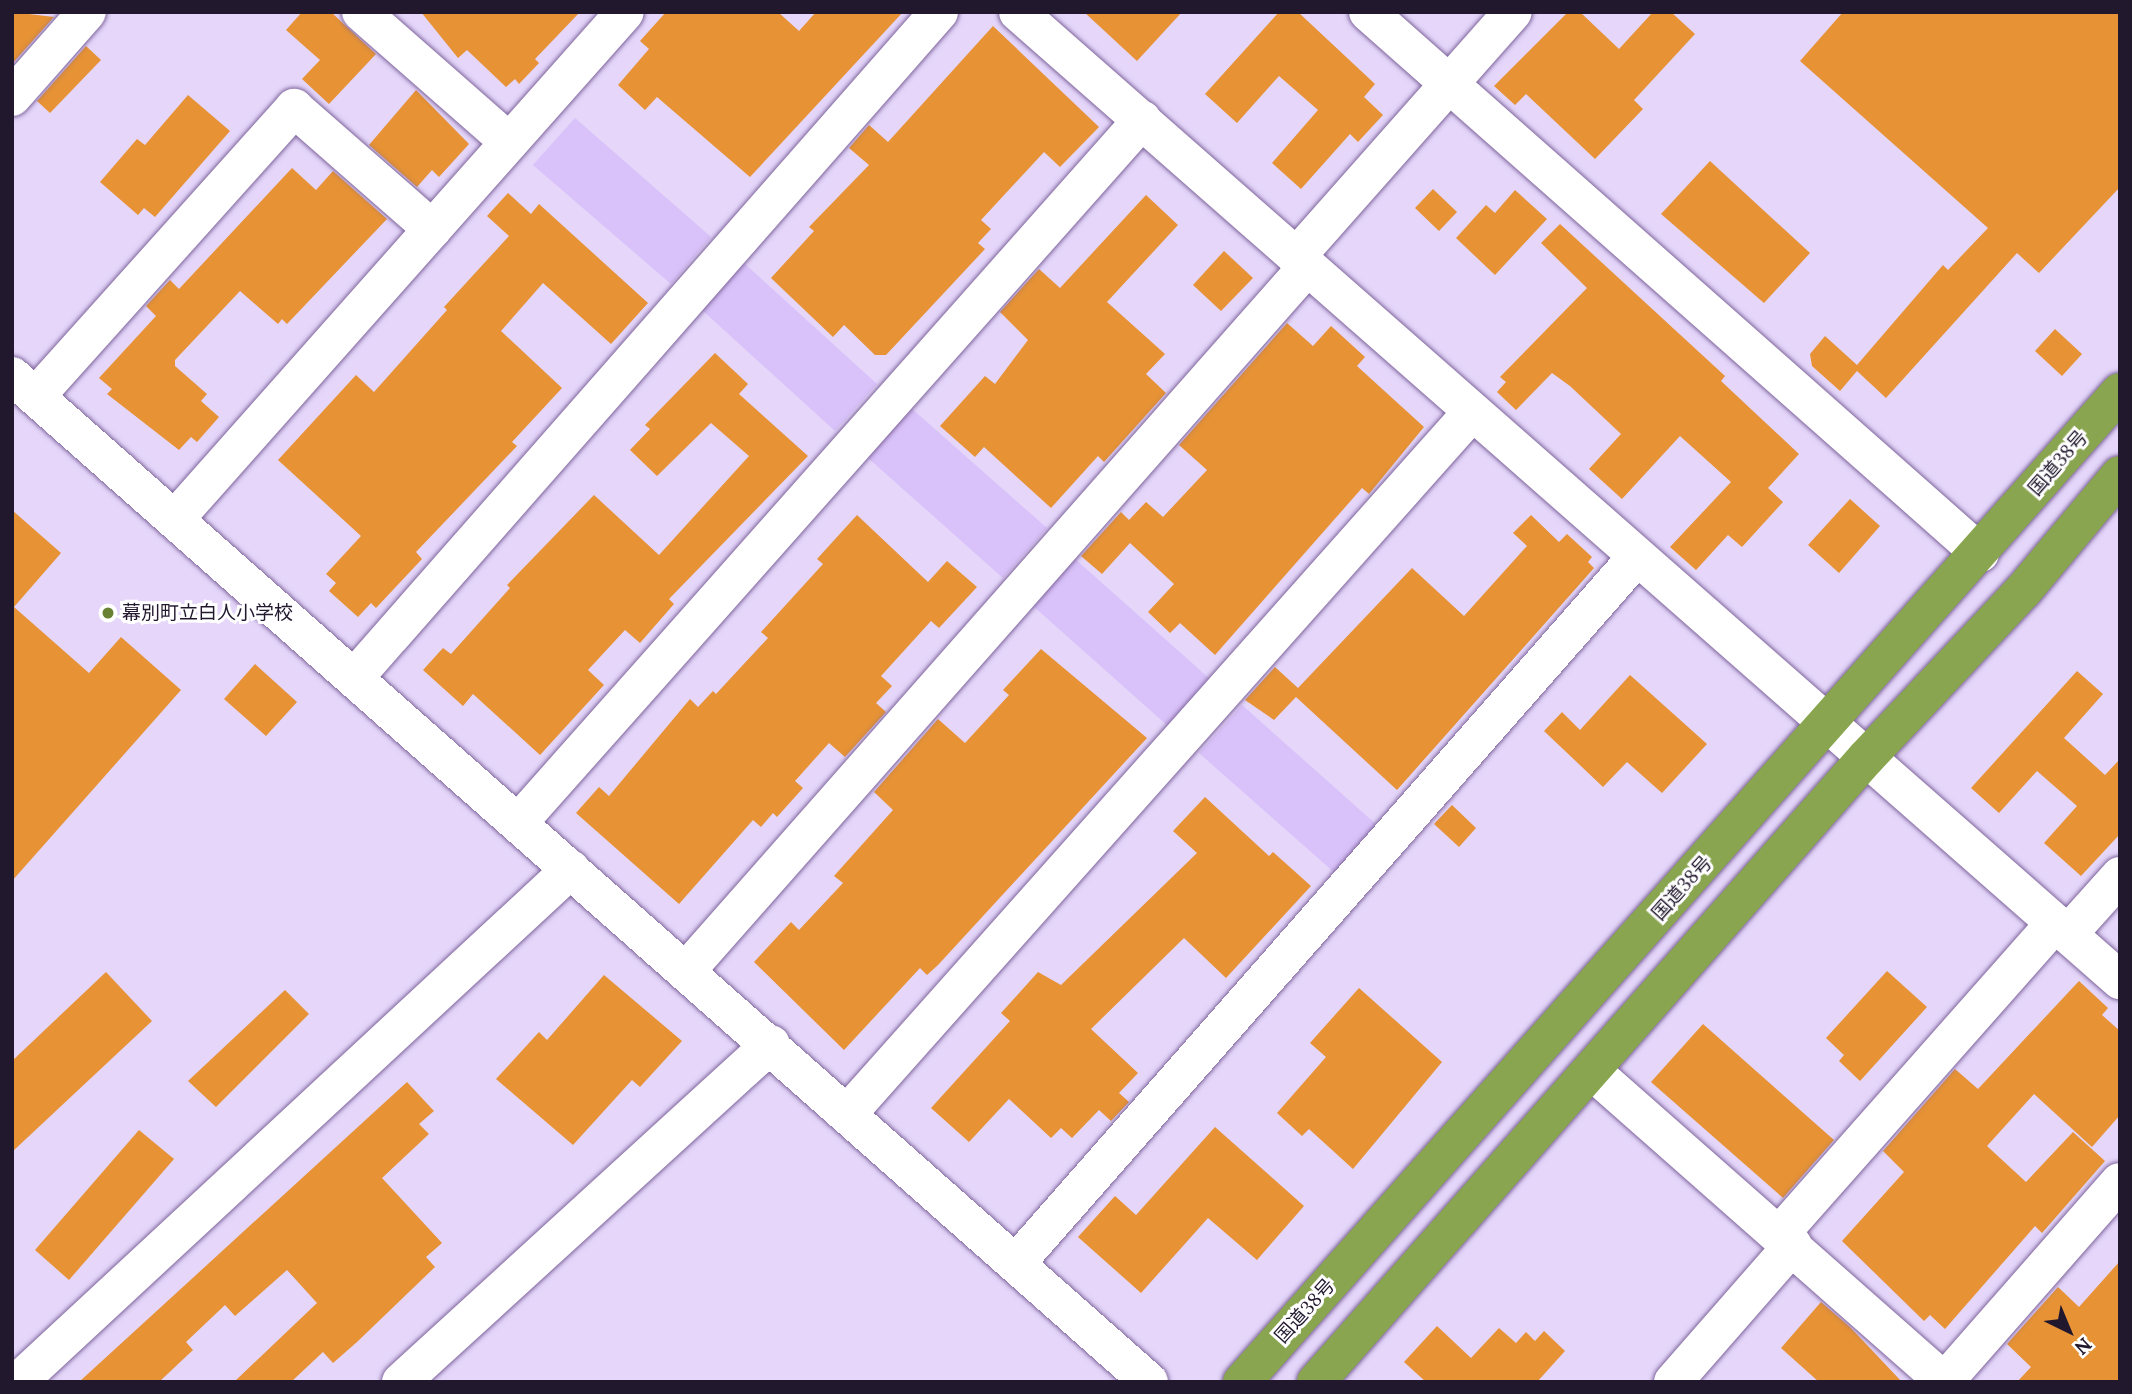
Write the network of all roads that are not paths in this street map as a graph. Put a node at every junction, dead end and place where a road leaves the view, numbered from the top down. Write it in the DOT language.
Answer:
graph roads {
  1 [pos="87,12"];
  2 [pos="361,12"];
  3 [pos="625,12"];
  4 [pos="939,12"];
  5 [pos="1018,12"];
  6 [pos="1368,12"];
  7 [pos="1513,12"];
  8 [pos="1449,84"];
  9 [pos="12,97"];
  10 [pos="1142,120"];
  11 [pos="509,142"];
  12 [pos="432,229"];
  13 [pos="1302,262"];
  14 [pos="24,386"];
  15 [pos="2120,392"];
  16 [pos="1472,412"];
  17 [pos="2119,478"];
  18 [pos="176,518"];
  19 [pos="1980,553"];
  20 [pos="1636,558"];
  21 [pos="355,677"];
  22 [pos="1827,726"];
  23 [pos="1866,758"];
  24 [pos="519,822"];
  25 [pos="571,869"];
  26 [pos="2120,876"];
  27 [pos="2061,929"];
  28 [pos="687,970"];
  29 [pos="2120,980"];
  30 [pos="771,1044"];
  31 [pos="1592,1071"];
  32 [pos="849,1112"];
  33 [pos="2120,1182"];
  34 [pos="1786,1240"];
  35 [pos="1017,1262"];
  36 [pos="18,1382"];
  37 [pos="401,1382"];
  38 [pos="1149,1382"];
  39 [pos="1242,1382"];
  40 [pos="1316,1382"];
  41 [pos="1673,1382"];
  42 [pos="1944,1382"];
  1 -- 9 [label="street"];
  2 -- 11 [label="street"];
  3 -- 11 [label="street"];
  4 -- 21 [label="street"];
  5 -- 10 [label="street"];
  6 -- 8 [label="street"];
  7 -- 8 [label="street"];
  8 -- 13 [label="street"];
  8 -- 19 [label="street"];
  10 -- 13 [label="street"];
  10 -- 24 [label="street"];
  11 -- 12 [label="street"];
  12 -- 14 [label="street"];
  12 -- 18 [label="street"];
  13 -- 16 [label="street"];
  13 -- 28 [label="street"];
  14 -- 18 [label="street"];
  15 -- 19 [label="highway, 国道38号"];
  16 -- 20 [label="street"];
  16 -- 32 [label="street"];
  17 -- 23 [label="highway"];
  18 -- 21 [label="street"];
  19 -- 22 [label="highway, 国道38号"];
  20 -- 22 [label="street"];
  20 -- 35 [label="street"];
  21 -- 24 [label="street"];
  22 -- 23 [label="street"];
  22 -- 39 [label="highway, 国道38号"];
  23 -- 27 [label="street"];
  23 -- 31 [label="highway"];
  24 -- 25 [label="street"];
  25 -- 28 [label="street"];
  25 -- 36 [label="street"];
  26 -- 27 [label="street"];
  27 -- 29 [label="street"];
  27 -- 34 [label="street"];
  28 -- 30 [label="street"];
  30 -- 32 [label="street"];
  30 -- 37 [label="street"];
  31 -- 34 [label="street"];
  31 -- 40 [label="highway"];
  32 -- 35 [label="street"];
  33 -- 42 [label="street"];
  34 -- 41 [label="street"];
  34 -- 42 [label="street"];
  35 -- 38 [label="street"];
}
